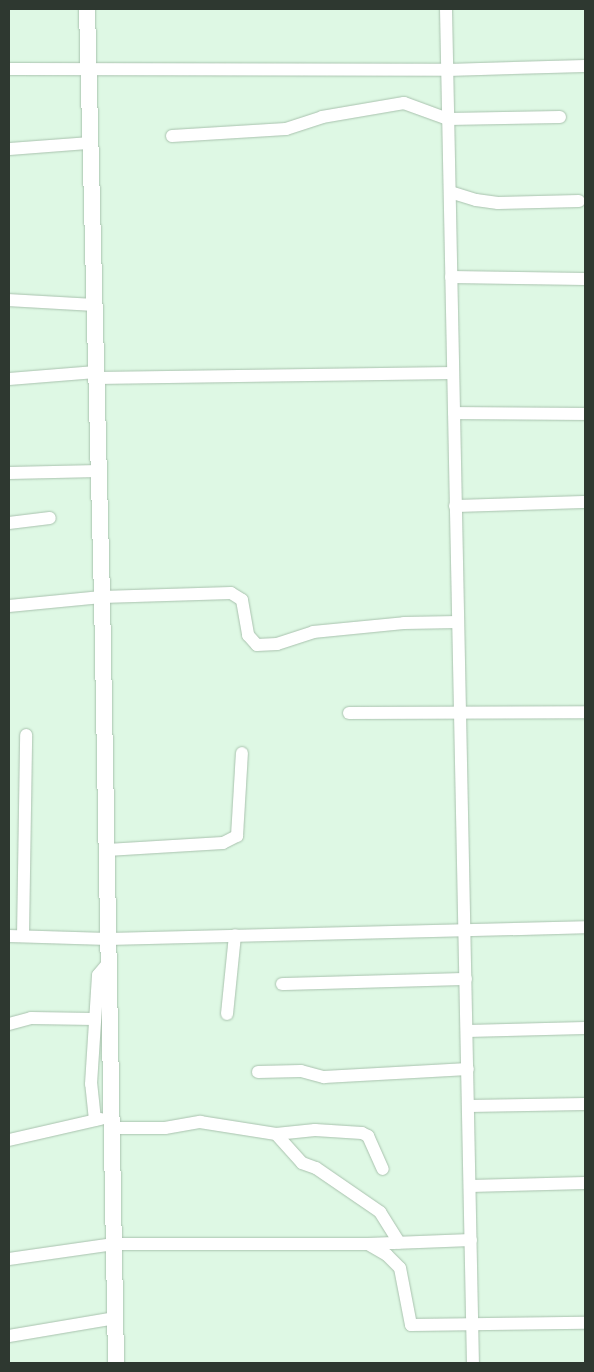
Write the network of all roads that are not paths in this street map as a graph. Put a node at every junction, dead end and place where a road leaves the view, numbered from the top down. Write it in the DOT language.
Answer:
graph roads {
  1 [pos="87,9"];
  2 [pos="446,9"];
  3 [pos="585,66"];
  4 [pos="9,69"];
  5 [pos="89,70"];
  6 [pos="447,70"];
  7 [pos="560,117"];
  8 [pos="448,119"];
  9 [pos="172,136"];
  10 [pos="88,143"];
  11 [pos="9,150"];
  12 [pos="450,192"];
  13 [pos="579,201"];
  14 [pos="451,277"];
  15 [pos="585,279"];
  16 [pos="9,300"];
  17 [pos="93,305"];
  18 [pos="453,373"];
  19 [pos="96,375"];
  20 [pos="9,379"];
  21 [pos="454,413"];
  22 [pos="585,414"];
  23 [pos="99,471"];
  24 [pos="9,473"];
  25 [pos="585,502"];
  26 [pos="455,506"];
  27 [pos="50,518"];
  28 [pos="9,523"];
  29 [pos="102,597"];
  30 [pos="9,606"];
  31 [pos="458,622"];
  32 [pos="458,711"];
  33 [pos="585,712"];
  34 [pos="349,713"];
  35 [pos="26,735"];
  36 [pos="242,753"];
  37 [pos="107,850"];
  38 [pos="585,927"];
  39 [pos="466,929"];
  40 [pos="9,936"];
  41 [pos="23,936"];
  42 [pos="235,936"];
  43 [pos="108,939"];
  44 [pos="108,963"];
  45 [pos="466,980"];
  46 [pos="282,984"];
  47 [pos="227,1014"];
  48 [pos="94,1019"];
  49 [pos="9,1024"];
  50 [pos="585,1028"];
  51 [pos="468,1032"];
  52 [pos="468,1069"];
  53 [pos="258,1072"];
  54 [pos="585,1104"];
  55 [pos="469,1106"];
  56 [pos="95,1120"];
  57 [pos="112,1123"];
  58 [pos="276,1134"];
  59 [pos="9,1140"];
  60 [pos="383,1169"];
  61 [pos="585,1182"];
  62 [pos="470,1186"];
  63 [pos="471,1240"];
  64 [pos="399,1242"];
  65 [pos="114,1244"];
  66 [pos="368,1244"];
  67 [pos="9,1259"];
  68 [pos="115,1318"];
  69 [pos="585,1323"];
  70 [pos="472,1324"];
  71 [pos="9,1336"];
  72 [pos="116,1363"];
  73 [pos="473,1363"];
  1 -- 5 [label="street"];
  2 -- 6 [label="street"];
  3 -- 6 [label="street"];
  4 -- 5 [label="street"];
  5 -- 6 [label="street"];
  5 -- 10 [label="street"];
  6 -- 8 [label="street"];
  7 -- 8 [label="street"];
  8 -- 9 [label="street"];
  8 -- 12 [label="street"];
  10 -- 11 [label="street"];
  10 -- 17 [label="street"];
  12 -- 13 [label="street"];
  12 -- 14 [label="street"];
  14 -- 15 [label="street"];
  14 -- 18 [label="street"];
  16 -- 17 [label="street"];
  17 -- 19 [label="street"];
  18 -- 19 [label="street"];
  18 -- 21 [label="street"];
  19 -- 20 [label="street"];
  19 -- 23 [label="street"];
  21 -- 22 [label="street"];
  21 -- 26 [label="street"];
  23 -- 24 [label="street"];
  23 -- 29 [label="street"];
  25 -- 26 [label="street"];
  26 -- 31 [label="street"];
  27 -- 28 [label="street"];
  29 -- 30 [label="street"];
  29 -- 31 [label="street"];
  29 -- 37 [label="street"];
  31 -- 32 [label="street"];
  32 -- 33 [label="street"];
  32 -- 34 [label="street"];
  32 -- 39 [label="street"];
  35 -- 41 [label="street"];
  36 -- 37 [label="street"];
  37 -- 43 [label="street"];
  38 -- 39 [label="street"];
  39 -- 42 [label="street"];
  39 -- 45 [label="street"];
  40 -- 41 [label="street"];
  41 -- 43 [label="street"];
  42 -- 43 [label="street"];
  42 -- 47 [label="street"];
  43 -- 44 [label="street"];
  44 -- 48 [label="street"];
  44 -- 57 [label="street"];
  45 -- 46 [label="street"];
  45 -- 51 [label="street"];
  48 -- 49 [label="street"];
  48 -- 56 [label="street"];
  50 -- 51 [label="street"];
  51 -- 52 [label="street"];
  52 -- 53 [label="street"];
  52 -- 55 [label="street"];
  54 -- 55 [label="street"];
  55 -- 62 [label="street"];
  56 -- 57 [label="street"];
  56 -- 59 [label="street"];
  57 -- 58 [label="street"];
  57 -- 65 [label="street"];
  58 -- 60 [label="street"];
  58 -- 64 [label="street"];
  61 -- 62 [label="street"];
  62 -- 63 [label="street"];
  63 -- 64 [label="street"];
  63 -- 70 [label="street"];
  64 -- 66 [label="street"];
  65 -- 66 [label="street"];
  65 -- 67 [label="street"];
  65 -- 68 [label="street"];
  66 -- 70 [label="street"];
  68 -- 71 [label="street"];
  68 -- 72 [label="street"];
  69 -- 70 [label="street"];
  70 -- 73 [label="street"];
}
